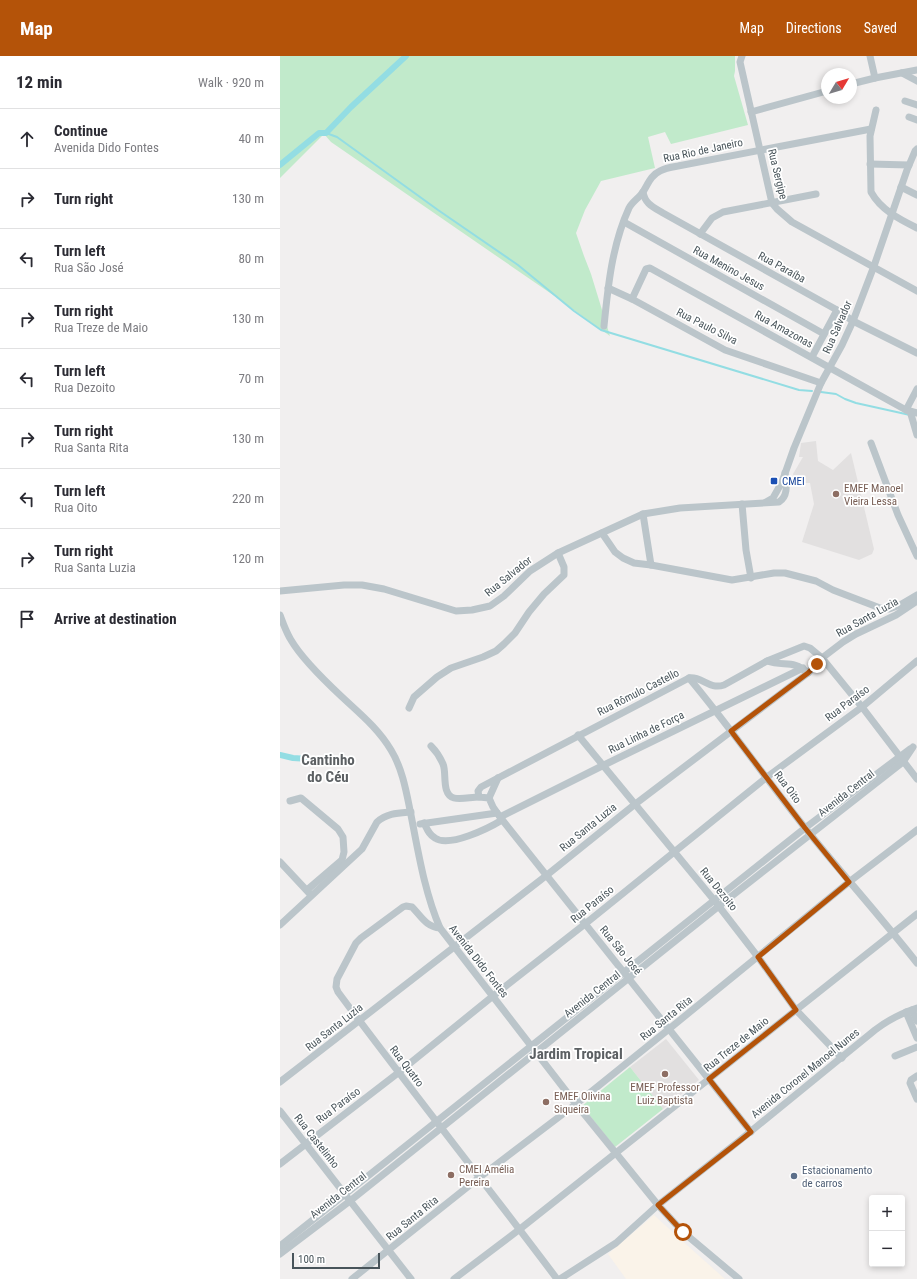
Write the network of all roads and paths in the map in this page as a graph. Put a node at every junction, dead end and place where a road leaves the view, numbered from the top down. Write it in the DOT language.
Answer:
graph roads {
  1 [pos="742,56"];
  2 [pos="870,56"];
  3 [pos="917,70"];
  4 [pos="902,73"];
  5 [pos="875,78"];
  6 [pos="917,81"];
  7 [pos="857,82"];
  8 [pos="821,93"];
  9 [pos="905,101"];
  10 [pos="917,105"];
  11 [pos="876,110"];
  12 [pos="751,112"];
  13 [pos="909,117"];
  14 [pos="917,120"];
  15 [pos="871,129"];
  16 [pos="917,149"];
  17 [pos="761,150"];
  18 [pos="870,164"];
  19 [pos="909,165"];
  20 [pos="901,187"];
  21 [pos="643,192"];
  22 [pos="816,194"];
  23 [pos="917,195"];
  24 [pos="772,203"];
  25 [pos="891,215"];
  26 [pos="624,222"];
  27 [pos="917,228"];
  28 [pos="700,234"];
  29 [pos="874,266"];
  30 [pos="608,288"];
  31 [pos="917,291"];
  32 [pos="632,299"];
  33 [pos="837,310"];
  34 [pos="853,321"];
  35 [pos="604,326"];
  36 [pos="824,334"];
  37 [pos="917,353"];
  38 [pos="812,357"];
  39 [pos="831,367"];
  40 [pos="822,383"];
  41 [pos="917,389"];
  42 [pos="911,413"];
  43 [pos="917,435"];
  44 [pos="872,443"];
  45 [pos="742,504"];
  46 [pos="643,514"];
  47 [pos="602,533"];
  48 [pos="558,553"];
  49 [pos="917,556"];
  50 [pos="651,565"];
  51 [pos="751,578"];
  52 [pos="280,591"];
  53 [pos="917,595"];
  54 [pos="917,601"];
  55 [pos="280,614"];
  56 [pos="822,658"];
  57 [pos="917,661"];
  58 [pos="767,662"];
  59 [pos="805,670"];
  60 [pos="689,678"];
  61 [pos="862,707"];
  62 [pos="409,708"];
  63 [pos="716,710"];
  64 [pos="731,731"];
  65 [pos="578,735"];
  66 [pos="431,746"];
  67 [pos="915,746"];
  68 [pos="901,759"];
  69 [pos="602,766"];
  70 [pos="767,777"];
  71 [pos="498,778"];
  72 [pos="917,779"];
  73 [pos="479,797"];
  74 [pos="489,798"];
  75 [pos="290,801"];
  76 [pos="634,805"];
  77 [pos="411,812"];
  78 [pos="500,817"];
  79 [pos="424,823"];
  80 [pos="414,824"];
  81 [pos="805,828"];
  82 [pos="917,830"];
  83 [pos="811,835"];
  84 [pos="673,852"];
  85 [pos="280,862"];
  86 [pos="547,875"];
  87 [pos="849,882"];
  88 [pos="309,893"];
  89 [pos="714,900"];
  90 [pos="719,906"];
  91 [pos="917,914"];
  92 [pos="585,924"];
  93 [pos="280,925"];
  94 [pos="440,928"];
  95 [pos="893,932"];
  96 [pos="454,947"];
  97 [pos="758,957"];
  98 [pos="917,963"];
  99 [pos="627,976"];
  100 [pos="493,996"];
  101 [pos="796,1010"];
  102 [pos="912,1010"];
  103 [pos="360,1021"];
  104 [pos="917,1021"];
  105 [pos="669,1029"];
  106 [pos="917,1038"];
  107 [pos="530,1047"];
  108 [pos="917,1047"];
  109 [pos="536,1053"];
  110 [pos="895,1056"];
  111 [pos="842,1058"];
  112 [pos="398,1073"];
  113 [pos="917,1076"];
  114 [pos="709,1079"];
  115 [pos="280,1082"];
  116 [pos="917,1100"];
  117 [pos="576,1104"];
  118 [pos="280,1111"];
  119 [pos="438,1125"];
  120 [pos="751,1132"];
  121 [pos="305,1144"];
  122 [pos="615,1154"];
  123 [pos="280,1164"];
  124 [pos="480,1177"];
  125 [pos="345,1194"];
  126 [pos="350,1201"];
  127 [pos="658,1205"];
  128 [pos="520,1229"];
  129 [pos="280,1246"];
  130 [pos="389,1250"];
  131 [pos="280,1254"];
  132 [pos="352,1279"];
  133 [pos="411,1279"];
  134 [pos="454,1279"];
  135 [pos="558,1279"];
  136 [pos="739,1279"];
  1 -- 12 [label="street, Rua Sergipe"];
  2 -- 5 [label="street"];
  3 -- 4 [label="street"];
  4 -- 5 [label="street"];
  4 -- 6 [label="street"];
  5 -- 7 [label="street"];
  8 -- 12 [label="street"];
  9 -- 10 [label="street"];
  11 -- 15 [label="street"];
  12 -- 17 [label="street, Rua Sergipe"];
  13 -- 14 [label="street"];
  15 -- 17 [label="street, Rua Rio de Janeiro"];
  15 -- 18 [label="street"];
  16 -- 19 [label="street, Rua Salvador"];
  17 -- 21 [label="street, Rua Rio de Janeiro"];
  17 -- 24 [label="street, Rua Sergipe"];
  18 -- 19 [label="street"];
  18 -- 25 [label="street"];
  19 -- 20 [label="street, Rua Salvador"];
  20 -- 23 [label="street"];
  20 -- 25 [label="street, Rua Salvador"];
  21 -- 26 [label="street, Rua Rio de Janeiro"];
  21 -- 28 [label="street, Rua Paraíba"];
  22 -- 24 [label="street"];
  24 -- 28 [label="street"];
  24 -- 29 [label="street, Rua Sergipe"];
  25 -- 27 [label="street"];
  25 -- 29 [label="street, Rua Salvador"];
  26 -- 30 [label="street, Rua Rio de Janeiro"];
  26 -- 36 [label="street, Rua Menino Jesus"];
  28 -- 33 [label="street, Rua Paraíba"];
  29 -- 31 [label="street, Rua Sergipe"];
  29 -- 34 [label="street, Rua Salvador"];
  30 -- 32 [label="street, Rua Paulo Silva"];
  30 -- 35 [label="street, Rua Rio de Janeiro"];
  32 -- 38 [label="street, Rua Amazonas"];
  32 -- 40 [label="street, Rua Paulo Silva"];
  33 -- 34 [label="street, Rua Paraíba"];
  33 -- 36 [label="street"];
  34 -- 37 [label="street, Rua Paraíba"];
  34 -- 39 [label="street, Rua Salvador"];
  36 -- 38 [label="street"];
  38 -- 39 [label="street, Rua Amazonas"];
  39 -- 40 [label="street, Rua Salvador"];
  39 -- 42 [label="street, Rua Amazonas"];
  40 -- 45 [label="street, Rua Salvador"];
  41 -- 42 [label="street"];
  42 -- 43 [label="street"];
  44 -- 49 [label="street"];
  45 -- 46 [label="street, Rua Salvador"];
  45 -- 51 [label="street"];
  46 -- 47 [label="street, Rua Salvador"];
  46 -- 50 [label="street"];
  47 -- 48 [label="street, Rua Salvador"];
  47 -- 50 [label="street"];
  48 -- 52 [label="street, Rua Salvador"];
  48 -- 62 [label="street"];
  50 -- 51 [label="street"];
  51 -- 53 [label="street"];
  54 -- 56 [label="street, Rua Santa Luzia"];
  55 -- 77 [label="street, Avenida Dido Fontes"];
  56 -- 58 [label="street, Rua Rômulo Castello"];
  56 -- 59 [label="street, Rua Santa Luzia"];
  56 -- 61 [label="street"];
  57 -- 61 [label="street, Rua Paraíso"];
  58 -- 59 [label="street"];
  58 -- 60 [label="street, Rua Rômulo Castello"];
  59 -- 63 [label="street, Rua Linha de Força"];
  59 -- 64 [label="street, Rua Santa Luzia"];
  60 -- 63 [label="street, Rua Oito"];
  60 -- 65 [label="street, Rua Rômulo Castello"];
  61 -- 68 [label="street"];
  61 -- 70 [label="street, Rua Paraíso"];
  63 -- 64 [label="street, Rua Oito"];
  63 -- 69 [label="street, Rua Linha de Força"];
  64 -- 70 [label="street, Rua Oito"];
  64 -- 76 [label="street, Rua Santa Luzia"];
  65 -- 69 [label="street, Rua Dezoito"];
  65 -- 71 [label="street, Rua Rômulo Castello"];
  66 -- 73 [label="street"];
  67 -- 68 [label="street, Avenida Central"];
  68 -- 72 [label="street"];
  68 -- 81 [label="street, Avenida Central"];
  68 -- 83 [label="street, Avenida Central"];
  69 -- 76 [label="street, Rua Dezoito"];
  69 -- 78 [label="street, Rua Linha de Força"];
  70 -- 81 [label="street, Rua Oito"];
  70 -- 84 [label="street, Rua Paraíso"];
  71 -- 73 [label="street, Rua Rômulo Castello"];
  71 -- 74 [label="street"];
  73 -- 74 [label="street"];
  74 -- 78 [label="street, Rua São José"];
  75 -- 88 [label="street"];
  76 -- 84 [label="street, Rua Dezoito"];
  76 -- 86 [label="street, Rua Santa Luzia"];
  77 -- 80 [label="street, Avenida Dido Fontes"];
  77 -- 88 [label="street"];
  78 -- 79 [label="street, Rua Linha de Força"];
  78 -- 79 [label="street"];
  78 -- 86 [label="street, Rua São José"];
  79 -- 80 [label="street, Rua Linha de Força"];
  80 -- 94 [label="street, Avenida Dido Fontes"];
  81 -- 83 [label="street, Rua Oito"];
  81 -- 89 [label="street, Avenida Central"];
  82 -- 87 [label="street, Rua Santa Rita"];
  83 -- 87 [label="street, Rua Oito"];
  83 -- 90 [label="street, Avenida Central"];
  84 -- 89 [label="street, Rua Dezoito"];
  84 -- 92 [label="street, Rua Paraíso"];
  85 -- 88 [label="street"];
  86 -- 92 [label="street, Rua São José"];
  86 -- 96 [label="street, Rua Santa Luzia"];
  87 -- 95 [label="street, Rua Oito"];
  87 -- 97 [label="street, Rua Santa Rita"];
  88 -- 93 [label="street"];
  89 -- 90 [label="street, Rua Dezoito"];
  89 -- 99 [label="street, Avenida Central"];
  90 -- 97 [label="street, Rua Dezoito"];
  90 -- 99 [label="street, Avenida Central"];
  91 -- 95 [label="street, Rua Treze de Maio"];
  92 -- 99 [label="street, Rua São José"];
  92 -- 100 [label="street, Rua Paraíso"];
  94 -- 96 [label="street, Avenida Dido Fontes"];
  94 -- 103 [label="street, Rua Quatro"];
  95 -- 98 [label="street, Rua Oito"];
  95 -- 101 [label="street, Rua Treze de Maio"];
  96 -- 100 [label="street, Avenida Dido Fontes"];
  96 -- 103 [label="street, Rua Santa Luzia"];
  97 -- 101 [label="street, Rua Dezoito"];
  97 -- 105 [label="street, Rua Santa Rita"];
  99 -- 105 [label="street, Rua São José"];
  99 -- 107 [label="street, Avenida Central"];
  99 -- 109 [label="street, Avenida Central"];
  100 -- 107 [label="street, Avenida Dido Fontes"];
  100 -- 112 [label="street, Rua Paraíso"];
  101 -- 111 [label="street, Rua Dezoito"];
  101 -- 114 [label="street, Rua Treze de Maio"];
  102 -- 104 [label="street"];
  102 -- 106 [label="street"];
  102 -- 111 [label="street, Avenida Coronel Manoel Nunes"];
  103 -- 112 [label="street, Rua Quatro"];
  103 -- 115 [label="street, Rua Santa Luzia"];
  105 -- 114 [label="street, Rua São José"];
  105 -- 117 [label="street, Rua Santa Rita"];
  107 -- 109 [label="street, Avenida Dido Fontes"];
  107 -- 119 [label="street, Avenida Central"];
  108 -- 110 [label="street"];
  109 -- 117 [label="street, Avenida Dido Fontes"];
  109 -- 119 [label="street, Avenida Central"];
  111 -- 120 [label="street, Avenida Coronel Manoel Nunes"];
  112 -- 119 [label="street, Rua Quatro"];
  112 -- 121 [label="street, Rua Paraíso"];
  113 -- 116 [label="street"];
  114 -- 120 [label="street, Rua São José"];
  114 -- 122 [label="street, Rua Treze de Maio"];
  117 -- 122 [label="street, Avenida Dido Fontes"];
  117 -- 124 [label="street, Rua Santa Rita"];
  118 -- 121 [label="street, Rua Castelinho"];
  119 -- 124 [label="street, Rua Quatro"];
  119 -- 125 [label="street, Avenida Central"];
  119 -- 126 [label="street, Avenida Central"];
  120 -- 127 [label="street, Avenida Coronel Manoel Nunes"];
  121 -- 123 [label="street, Rua Paraíso"];
  121 -- 125 [label="street, Rua Castelinho"];
  122 -- 127 [label="street, Avenida Dido Fontes"];
  122 -- 128 [label="street, Rua Treze de Maio"];
  124 -- 128 [label="street, Rua Quatro"];
  124 -- 130 [label="street, Rua Santa Rita"];
  125 -- 126 [label="street, Rua Castelinho"];
  125 -- 129 [label="street, Avenida Central"];
  126 -- 130 [label="street, Rua Castelinho"];
  126 -- 131 [label="street, Avenida Central"];
  127 -- 135 [label="street, Avenida Coronel Manoel Nunes"];
  127 -- 136 [label="street, Avenida Dido Fontes"];
  128 -- 134 [label="street, Rua Treze de Maio"];
  128 -- 135 [label="street, Rua Quatro"];
  130 -- 132 [label="street, Rua Santa Rita"];
  130 -- 133 [label="street, Rua Castelinho"];
}
